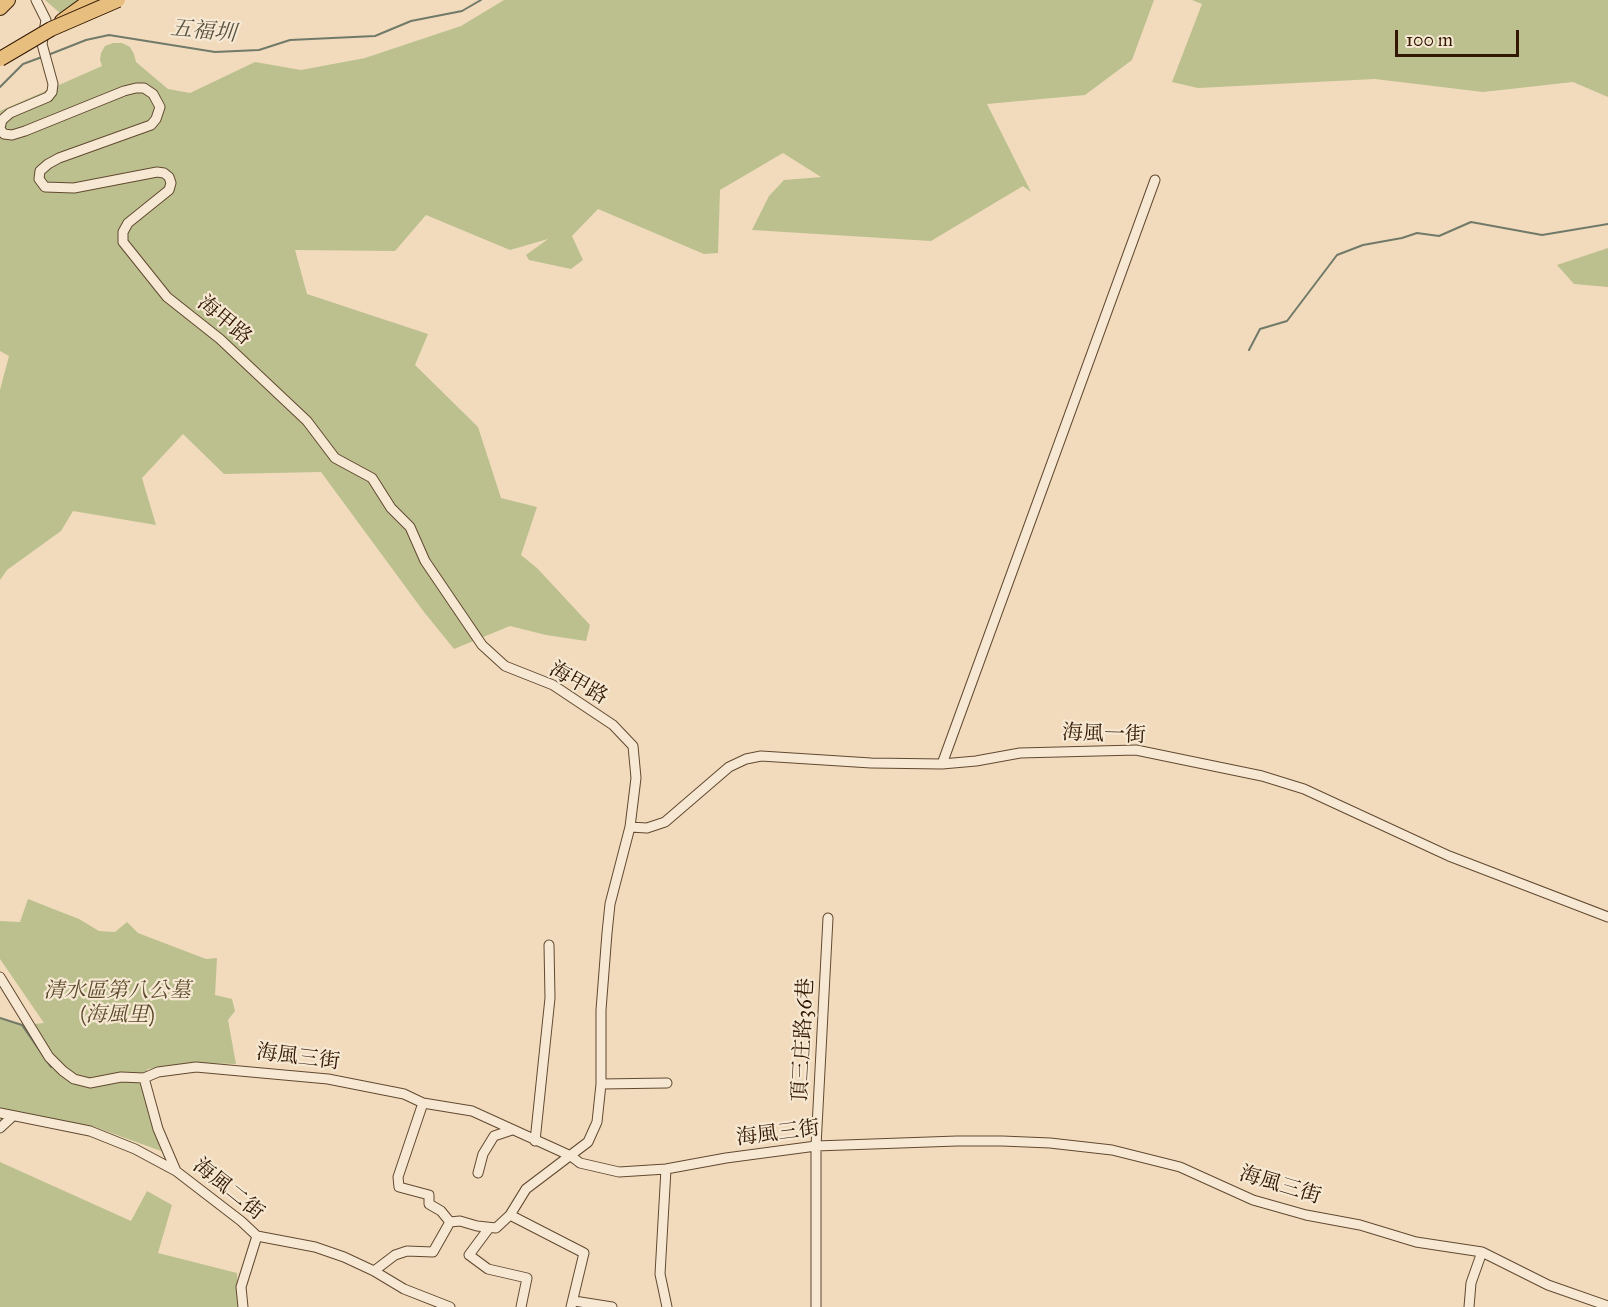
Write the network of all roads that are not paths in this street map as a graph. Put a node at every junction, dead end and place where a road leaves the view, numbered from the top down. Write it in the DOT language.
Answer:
graph roads {
  1 [pos="8,0"];
  2 [pos="36,0"];
  3 [pos="91,0"];
  4 [pos="118,0"];
  5 [pos="0,8"];
  6 [pos="51,29"];
  7 [pos="0,58"];
  8 [pos="0,128"];
  9 [pos="1155,180"];
  10 [pos="942,764"];
  11 [pos="630,827"];
  12 [pos="1608,917"];
  13 [pos="828,918"];
  14 [pos="549,945"];
  15 [pos="0,977"];
  16 [pos="144,1078"];
  17 [pos="666,1083"];
  18 [pos="601,1084"];
  19 [pos="423,1103"];
  20 [pos="0,1113"];
  21 [pos="13,1116"];
  22 [pos="0,1128"];
  23 [pos="512,1130"];
  24 [pos="535,1141"];
  25 [pos="816,1146"];
  26 [pos="571,1156"];
  27 [pos="666,1170"];
  28 [pos="176,1171"];
  29 [pos="478,1173"];
  30 [pos="510,1215"];
  31 [pos="450,1222"];
  32 [pos="489,1228"];
  33 [pos="257,1236"];
  34 [pos="1482,1252"];
  35 [pos="374,1271"];
  36 [pos="1582,1302"];
  37 [pos="572,1304"];
  38 [pos="1608,1306"];
  39 [pos="243,1307"];
  40 [pos="450,1307"];
  41 [pos="521,1307"];
  42 [pos="612,1307"];
  43 [pos="667,1307"];
  44 [pos="816,1307"];
  45 [pos="1469,1307"];
  1 -- 5 [label="highway"];
  2 -- 8 [label="street, 海甲路"];
  3 -- 6 [label="highway, bridge"];
  4 -- 6 [label="highway, bridge"];
  6 -- 7 [label="highway, bridge"];
  8 -- 11 [label="street, 海甲路"];
  9 -- 10 [label="street"];
  10 -- 11 [label="street, 海風一街"];
  10 -- 12 [label="street, 海風一街"];
  11 -- 18 [label="street"];
  13 -- 25 [label="street, 頂三庄路36巷"];
  14 -- 24 [label="street"];
  15 -- 16 [label="street, 海風三街"];
  16 -- 19 [label="street, 海風三街"];
  16 -- 28 [label="street, 海風二街"];
  17 -- 18 [label="street"];
  18 -- 26 [label="street"];
  19 -- 23 [label="street, 海風三街"];
  19 -- 31 [label="street"];
  20 -- 21 [label="street"];
  21 -- 22 [label="street"];
  21 -- 28 [label="street"];
  23 -- 24 [label="street, 海風三街"];
  23 -- 29 [label="street"];
  24 -- 26 [label="street, 海風三街"];
  25 -- 27 [label="street, 海風三街"];
  25 -- 34 [label="street, 海風三街"];
  25 -- 44 [label="street, 頂三庄路36巷"];
  26 -- 27 [label="street, 海風三街"];
  26 -- 30 [label="street"];
  27 -- 43 [label="street"];
  28 -- 33 [label="street, 海風二街"];
  30 -- 32 [label="street"];
  30 -- 37 [label="street"];
  31 -- 32 [label="street"];
  31 -- 35 [label="street"];
  32 -- 41 [label="street"];
  33 -- 35 [label="street, 海風二街"];
  33 -- 39 [label="street"];
  34 -- 36 [label="street, 海風三街"];
  34 -- 45 [label="street"];
  35 -- 40 [label="street, 海風二街"];
  36 -- 38 [label="street, 海風三街"];
  37 -- 42 [label="street"];
}
